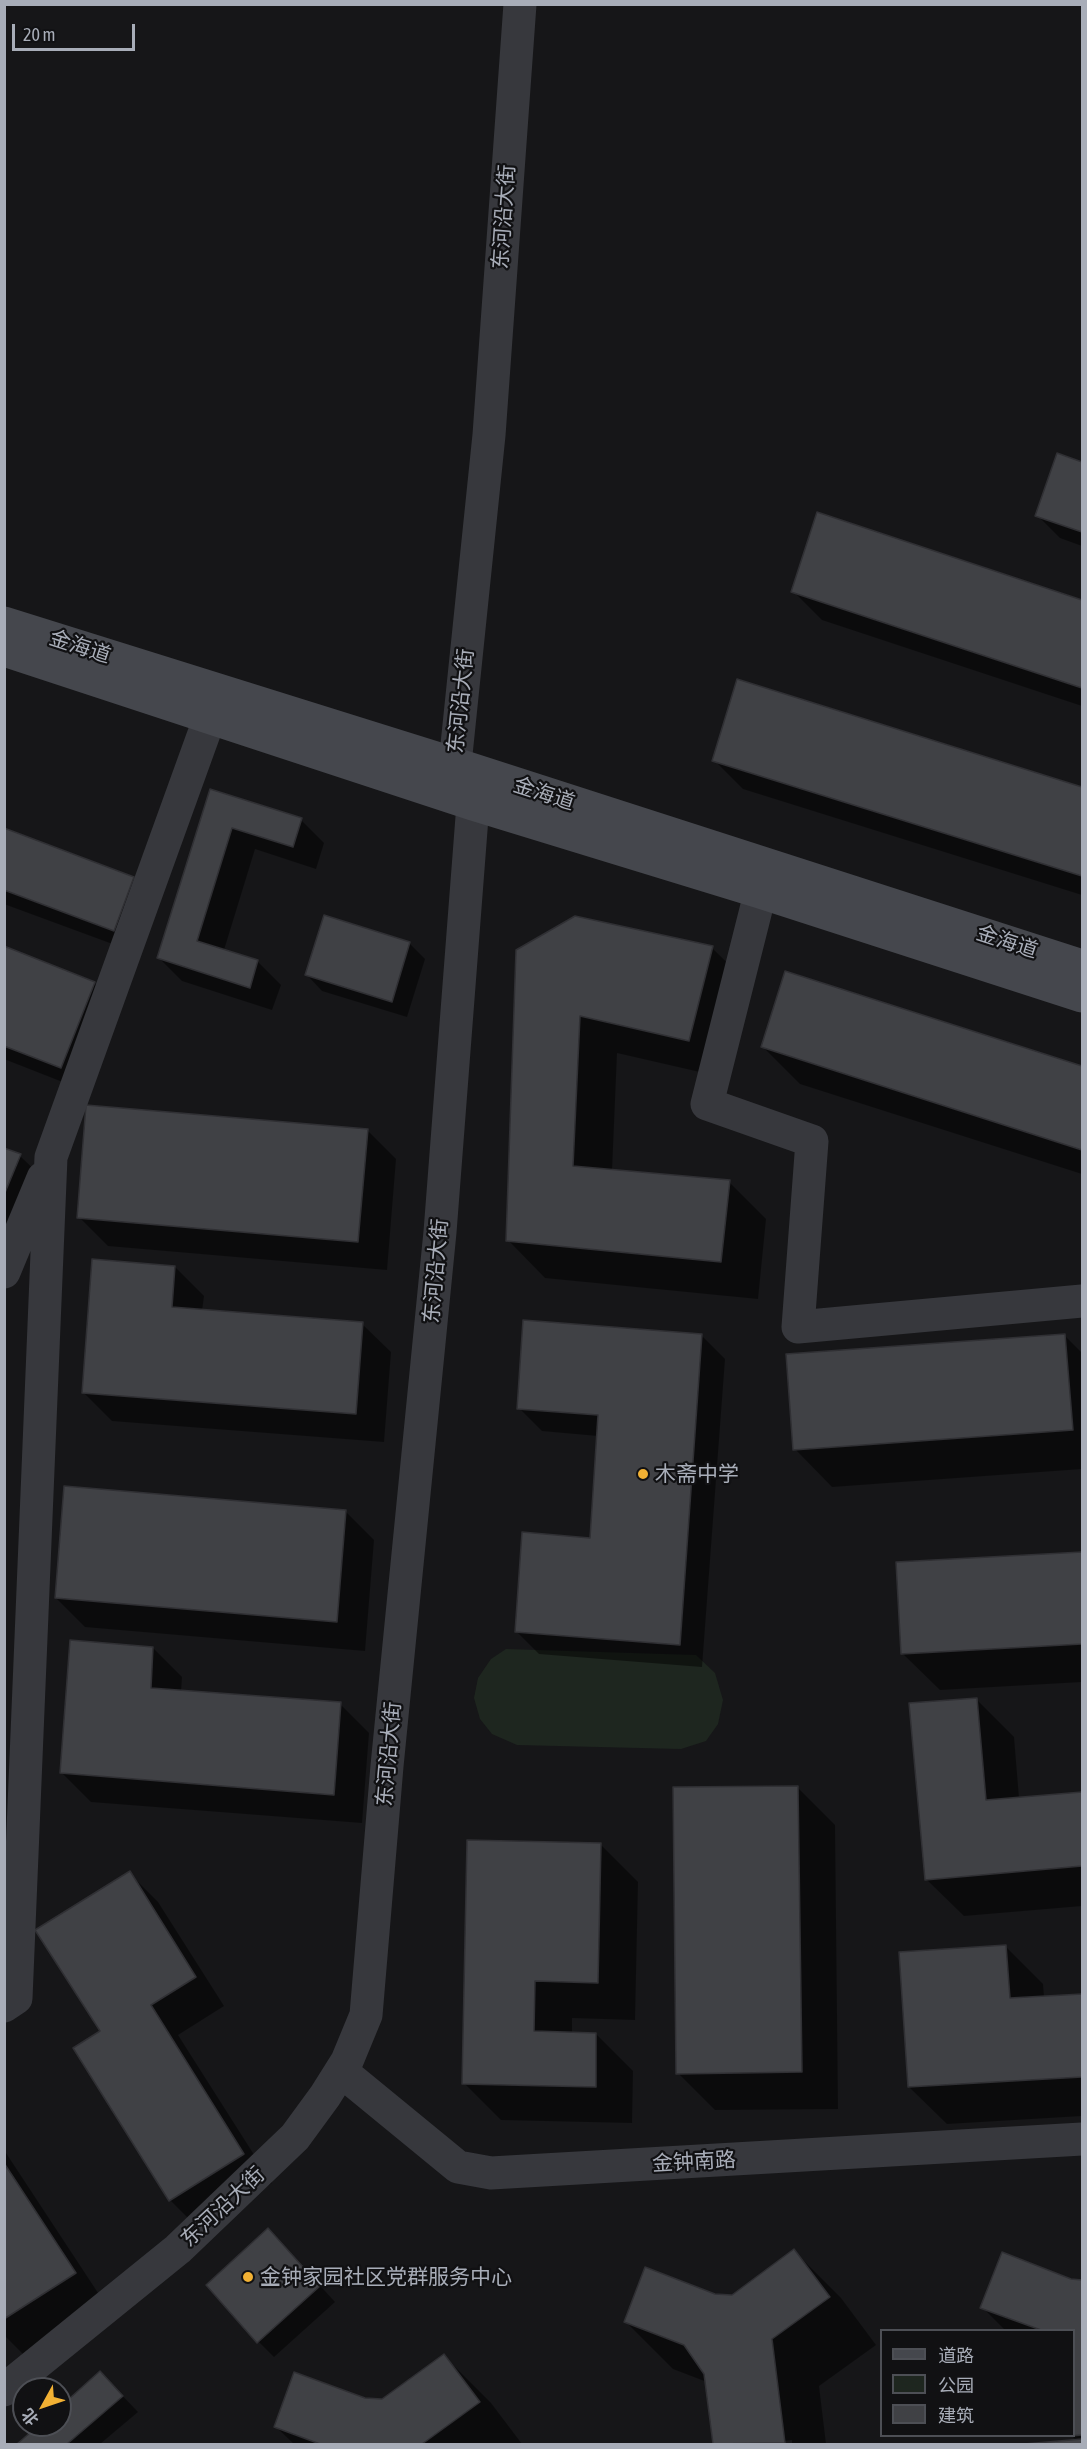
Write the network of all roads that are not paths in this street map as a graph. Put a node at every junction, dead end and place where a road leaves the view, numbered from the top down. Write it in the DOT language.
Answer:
graph roads {
  1 [pos="520,4"];
  2 [pos="4,623"];
  3 [pos="4,650"];
  4 [pos="215,704"];
  5 [pos="455,765"];
  6 [pos="473,804"];
  7 [pos="764,879"];
  8 [pos="1083,966"];
  9 [pos="1083,996"];
  10 [pos="51,1157"];
  11 [pos="4,1272"];
  12 [pos="1083,1301"];
  13 [pos="15,1744"];
  14 [pos="4,2006"];
  15 [pos="341,2071"];
  16 [pos="1083,2139"];
  17 [pos="4,2390"];
  1 -- 5 [label="street, 东河沿大街"];
  2 -- 4 [label="main road, 金海道"];
  3 -- 4 [label="main road"];
  4 -- 5 [label="main road, 金海道"];
  4 -- 6 [label="main road"];
  4 -- 10 [label="street"];
  5 -- 6 [label="street, 东河沿大街"];
  5 -- 7 [label="main road, 金海道"];
  6 -- 7 [label="main road"];
  6 -- 15 [label="street, 东河沿大街"];
  7 -- 8 [label="main road, 金海道"];
  7 -- 9 [label="main road"];
  7 -- 12 [label="street"];
  10 -- 11 [label="street"];
  10 -- 13 [label="street"];
  13 -- 14 [label="street"];
  15 -- 16 [label="street, 金钟南路"];
  15 -- 17 [label="street, 东河沿大街"];
}
